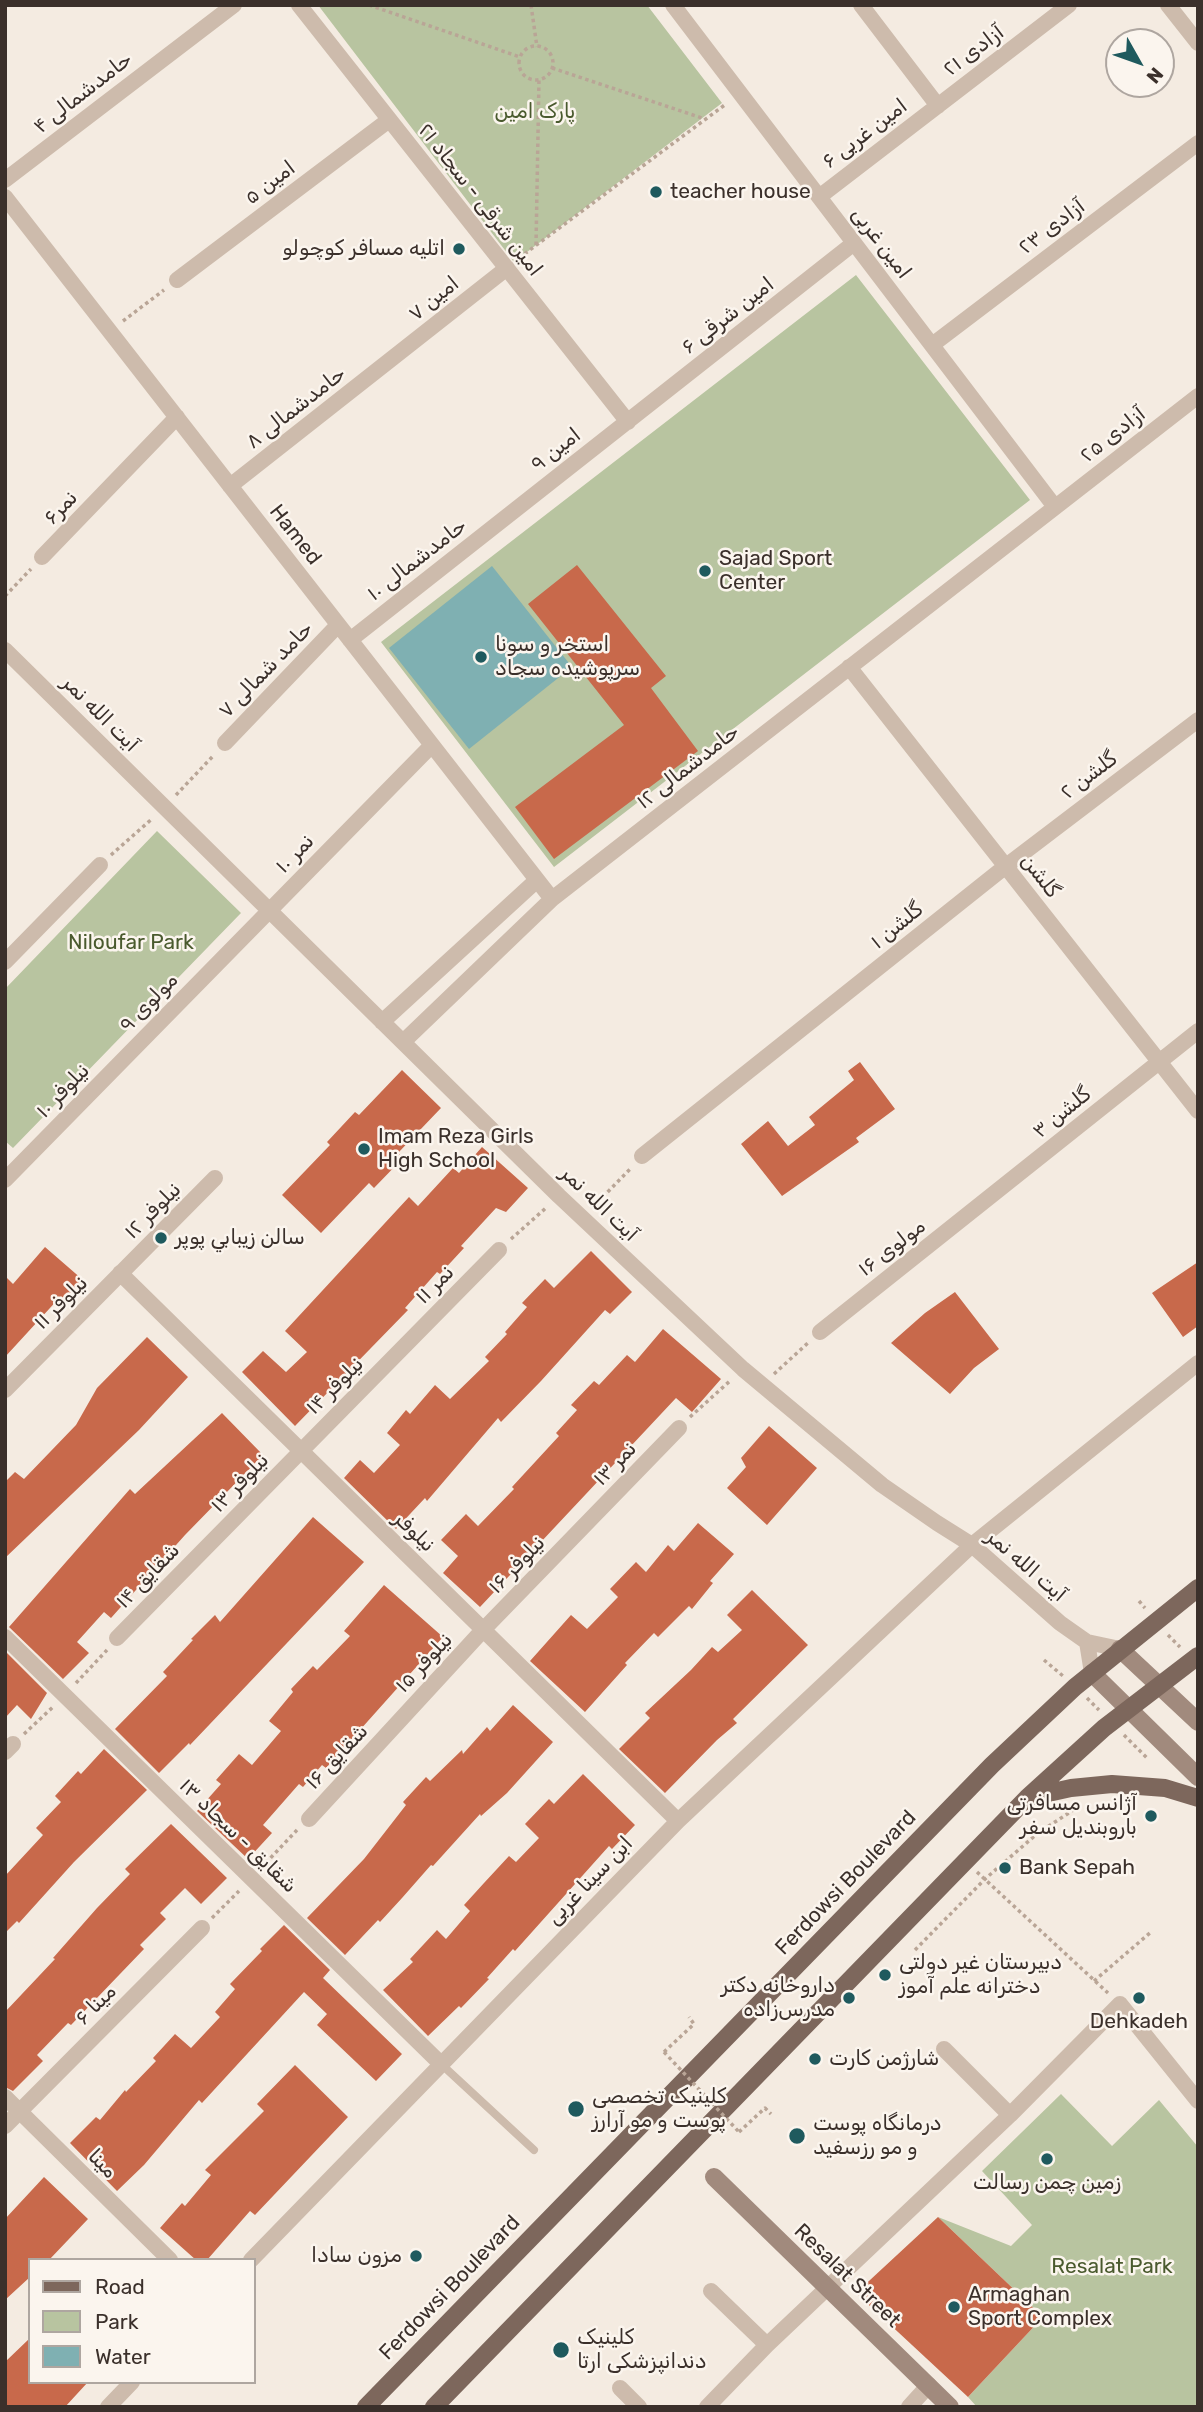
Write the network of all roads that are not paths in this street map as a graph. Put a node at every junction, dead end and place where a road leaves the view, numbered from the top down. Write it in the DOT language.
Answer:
graph roads {
  1 [pos="233,5"];
  2 [pos="299,5"];
  3 [pos="673,5"];
  4 [pos="861,5"];
  5 [pos="1069,5"];
  6 [pos="1168,5"];
  7 [pos="1198,43"];
  8 [pos="938,106"];
  9 [pos="389,120"];
  10 [pos="1198,143"];
  11 [pos="5,180"];
  12 [pos="819,197"];
  13 [pos="8,209"];
  14 [pos="854,243"];
  15 [pos="507,268"];
  16 [pos="177,280"];
  17 [pos="932,345"];
  18 [pos="388,363"];
  19 [pos="1198,396"];
  20 [pos="177,417"];
  21 [pos="628,422"];
  22 [pos="230,486"];
  23 [pos="1055,507"];
  24 [pos="510,512"];
  25 [pos="42,557"];
  26 [pos="338,625"];
  27 [pos="350,640"];
  28 [pos="5,650"];
  29 [pos="849,667"];
  30 [pos="1198,720"];
  31 [pos="225,743"];
  32 [pos="432,745"];
  33 [pos="100,865"];
  34 [pos="1006,866"];
  35 [pos="537,880"];
  36 [pos="552,899"];
  37 [pos="269,911"];
  38 [pos="5,962"];
  39 [pos="382,1022"];
  40 [pos="1198,1031"];
  41 [pos="403,1042"];
  42 [pos="1160,1062"];
  43 [pos="117,1066"];
  44 [pos="1198,1111"];
  45 [pos="642,1156"];
  46 [pos="7,1176"];
  47 [pos="215,1178"];
  48 [pos="990,1197"];
  49 [pos="499,1250"];
  50 [pos="120,1273"];
  51 [pos="820,1332"];
  52 [pos="400,1350"];
  53 [pos="1198,1363"];
  54 [pos="5,1390"];
  55 [pos="679,1428"];
  56 [pos="300,1451"];
  57 [pos="581,1529"];
  58 [pos="209,1544"];
  59 [pos="972,1545"];
  60 [pos="1198,1588"];
  61 [pos="483,1630"];
  62 [pos="5,1637"];
  63 [pos="117,1638"];
  64 [pos="1087,1642"];
  65 [pos="1120,1649"];
  66 [pos="1198,1656"];
  67 [pos="1092,1673"];
  68 [pos="1158,1685"];
  69 [pos="1128,1709"];
  70 [pos="1198,1721"];
  71 [pos="396,1724"];
  72 [pos="1198,1777"];
  73 [pos="1027,1798"];
  74 [pos="1198,1798"];
  75 [pos="309,1819"];
  76 [pos="678,1821"];
  77 [pos="202,1928"];
  78 [pos="944,2049"];
  79 [pos="441,2064"];
  80 [pos="5,2097"];
  81 [pos="1198,2101"];
  82 [pos="20,2112"];
  83 [pos="1010,2115"];
  84 [pos="5,2126"];
  85 [pos="534,2150"];
  86 [pos="714,2177"];
  87 [pos="168,2258"];
  88 [pos="253,2258"];
  89 [pos="827,2289"];
  90 [pos="711,2291"];
  91 [pos="767,2345"];
  92 [pos="130,2384"];
  93 [pos="929,2385"];
  94 [pos="620,2388"];
  95 [pos="108,2407"];
  96 [pos="366,2407"];
  97 [pos="434,2407"];
  98 [pos="639,2407"];
  99 [pos="707,2407"];
  100 [pos="909,2407"];
  101 [pos="950,2407"];
  1 -- 11 [label="street, حامدشمالی ۴"];
  2 -- 9 [label="street, امین شرقی - سجاد ۲۱"];
  3 -- 12 [label="street, امین غربی"];
  4 -- 8 [label="street"];
  5 -- 8 [label="street, آزادی ۲۱"];
  6 -- 7 [label="street"];
  8 -- 12 [label="street, امین غربی ۶"];
  9 -- 15 [label="street, امین شرقی - سجاد ۲۱"];
  9 -- 16 [label="street, امین ۵"];
  10 -- 17 [label="street, آزادی ۲۳"];
  12 -- 14 [label="street, امین غربی"];
  13 -- 20 [label="street, Hamed"];
  14 -- 17 [label="street, امین غربی"];
  14 -- 21 [label="street, امین شرقی ۶"];
  15 -- 18 [label="street, امین ۷"];
  15 -- 21 [label="street, امین شرقی - سجاد ۲۱"];
  17 -- 23 [label="street, امین غربی"];
  18 -- 22 [label="street, حامدشمالی ۸"];
  19 -- 23 [label="street, آزادی ۲۵"];
  20 -- 22 [label="street, Hamed"];
  20 -- 25 [label="street, نمر۶"];
  21 -- 24 [label="street, امین ۹"];
  22 -- 26 [label="street, Hamed"];
  23 -- 29 [label="street, آزادی ۲۵"];
  24 -- 27 [label="street, حامدشمالی ۱۰"];
  26 -- 27 [label="street, Hamed"];
  26 -- 31 [label="street, حامد شمالی ۷"];
  27 -- 32 [label="street, Hamed"];
  28 -- 37 [label="street, آیت الله نمر"];
  29 -- 34 [label="street, گلشن"];
  29 -- 36 [label="street, حامدشمالی ۱۲"];
  30 -- 34 [label="street, گلشن ۲"];
  32 -- 35 [label="street, Hamed"];
  32 -- 37 [label="street, نمر ۱۰"];
  33 -- 38 [label="street"];
  34 -- 42 [label="street, گلشن"];
  34 -- 45 [label="street, گلشن ۱"];
  35 -- 36 [label="street, Hamed"];
  35 -- 39 [label="street"];
  36 -- 41 [label="street, حامدشمالی ۱۲"];
  37 -- 39 [label="street, آیت الله نمر"];
  37 -- 43 [label="street, مولوی ۹"];
  39 -- 41 [label="street, آیت الله نمر"];
  40 -- 42 [label="street, گلشن ۳"];
  41 -- 59 [label="street, آیت الله نمر"];
  42 -- 44 [label="street, گلشن"];
  42 -- 48 [label="street, گلشن ۳"];
  43 -- 46 [label="street, نیلوفر ۱۰"];
  47 -- 50 [label="street, نیلوفر ۱۲"];
  48 -- 51 [label="street, مولوی ۱۶"];
  49 -- 52 [label="street, نمر ۱۱"];
  50 -- 54 [label="street, نیلوفر ۱۱"];
  50 -- 56 [label="street, نیلوفر"];
  52 -- 56 [label="street, نیلوفر ۱۴"];
  53 -- 59 [label="street, ابن سینا غربی"];
  55 -- 57 [label="street, نمر ۱۳"];
  56 -- 58 [label="street, نیلوفر ۱۳"];
  56 -- 61 [label="street, نیلوفر"];
  57 -- 61 [label="street, نیلوفر ۱۶"];
  58 -- 63 [label="street, شقایق ۱۴"];
  59 -- 64 [label="street, آیت الله نمر"];
  59 -- 76 [label="street, ابن سینا غربی"];
  60 -- 65 [label="main road, Ferdowsi Boulevard"];
  61 -- 71 [label="street, نیلوفر ۱۵"];
  61 -- 76 [label="street, نیلوفر"];
  62 -- 79 [label="street, شقایق - سجاد ۱۳"];
  64 -- 65 [label="street, آیت الله نمر"];
  64 -- 67 [label="street"];
  65 -- 67 [label="main road, Ferdowsi Boulevard"];
  65 -- 68 [label="street"];
  66 -- 68 [label="main road"];
  67 -- 69 [label="street"];
  67 -- 96 [label="main road, Ferdowsi Boulevard"];
  68 -- 69 [label="main road"];
  68 -- 70 [label="street"];
  69 -- 72 [label="street"];
  69 -- 73 [label="main road"];
  71 -- 75 [label="street, شقایق ۱۶"];
  73 -- 74 [label="main road"];
  73 -- 97 [label="main road"];
  76 -- 79 [label="street, ابن سینا غربی"];
  77 -- 82 [label="street, مینا ۶"];
  78 -- 83 [label="street"];
  79 -- 85 [label="lane"];
  79 -- 88 [label="street, ابن سینا غربی"];
  80 -- 82 [label="street, مینا"];
  81 -- 83 [label="street"];
  82 -- 84 [label="street, مینا ۶"];
  82 -- 87 [label="street, مینا"];
  83 -- 89 [label="street"];
  86 -- 89 [label="street, Resalat Street"];
  89 -- 91 [label="street"];
  89 -- 93 [label="street, Resalat Street"];
  90 -- 91 [label="street"];
  91 -- 99 [label="street"];
  92 -- 95 [label="street"];
  93 -- 100 [label="street"];
  93 -- 101 [label="street, Resalat Street"];
  94 -- 98 [label="street"];
}
